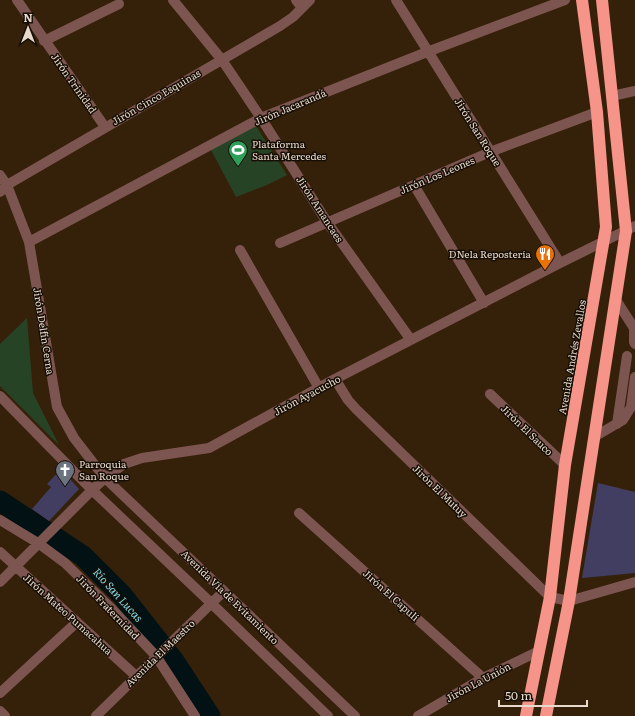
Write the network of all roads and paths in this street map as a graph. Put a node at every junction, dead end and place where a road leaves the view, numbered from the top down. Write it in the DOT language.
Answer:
graph roads {
  1 [pos="17,0"];
  2 [pos="173,0"];
  3 [pos="310,0"];
  4 [pos="396,0"];
  5 [pos="564,0"];
  6 [pos="582,0"];
  7 [pos="602,0"];
  8 [pos="119,4"];
  9 [pos="299,4"];
  10 [pos="44,41"];
  11 [pos="427,52"];
  12 [pos="222,60"];
  13 [pos="635,90"];
  14 [pos="612,96"];
  15 [pos="597,112"];
  16 [pos="261,118"];
  17 [pos="105,127"];
  18 [pos="490,152"];
  19 [pos="0,175"];
  20 [pos="414,185"];
  21 [pos="3,188"];
  22 [pos="327,222"];
  23 [pos="630,228"];
  24 [pos="605,240"];
  25 [pos="29,242"];
  26 [pos="280,243"];
  27 [pos="240,250"];
  28 [pos="560,263"];
  29 [pos="616,300"];
  30 [pos="484,303"];
  31 [pos="411,340"];
  32 [pos="635,344"];
  33 [pos="626,356"];
  34 [pos="635,377"];
  35 [pos="335,380"];
  36 [pos="319,388"];
  37 [pos="490,394"];
  38 [pos="0,396"];
  39 [pos="617,424"];
  40 [pos="594,438"];
  41 [pos="565,465"];
  42 [pos="105,478"];
  43 [pos="92,490"];
  44 [pos="299,513"];
  45 [pos="0,520"];
  46 [pos="41,540"];
  47 [pos="0,552"];
  48 [pos="15,566"];
  49 [pos="0,582"];
  50 [pos="635,582"];
  51 [pos="224,590"];
  52 [pos="550,597"];
  53 [pos="569,601"];
  54 [pos="211,603"];
  55 [pos="77,622"];
  56 [pos="539,651"];
  57 [pos="159,654"];
  58 [pos="136,676"];
  59 [pos="483,678"];
  60 [pos="0,693"];
  61 [pos="0,711"];
  62 [pos="5,716"];
  63 [pos="96,716"];
  64 [pos="195,716"];
  65 [pos="328,716"];
  66 [pos="355,716"];
  67 [pos="418,716"];
  68 [pos="526,716"];
  69 [pos="546,716"];
  1 -- 10 [label="street, Jirón Trinidad"];
  2 -- 12 [label="street, Jirón Amancaes"];
  3 -- 9 [label="street, Jirón Cinco Esquinas"];
  4 -- 11 [label="street, Jirón San Roque"];
  5 -- 11 [label="street, Jirón Jacarandá"];
  6 -- 15 [label="highway, Avenida Andrés Zevallos"];
  7 -- 14 [label="highway"];
  8 -- 10 [label="street"];
  9 -- 12 [label="street, Jirón Cinco Esquinas"];
  10 -- 17 [label="street, Jirón Trinidad"];
  11 -- 16 [label="street, Jirón Jacarandá"];
  11 -- 18 [label="street, Jirón San Roque"];
  12 -- 16 [label="street, Jirón Amancaes"];
  12 -- 17 [label="street, Jirón Cinco Esquinas"];
  13 -- 14 [label="street"];
  14 -- 23 [label="highway"];
  15 -- 18 [label="street, Jirón Los Leones"];
  15 -- 24 [label="highway, Avenida Andrés Zevallos"];
  16 -- 22 [label="street, Jirón Amancaes"];
  16 -- 25 [label="street, Jirón Jacarandá"];
  17 -- 21 [label="street, Jirón Cinco Esquinas"];
  18 -- 20 [label="street, Jirón Los Leones"];
  18 -- 28 [label="street, Jirón San Roque"];
  19 -- 21 [label="street, Jirón Delfín Cerna"];
  20 -- 22 [label="street, Jirón Los Leones"];
  20 -- 30 [label="street"];
  21 -- 25 [label="street, Jirón Delfín Cerna"];
  22 -- 26 [label="street, Jirón Los Leones"];
  22 -- 31 [label="street, Jirón Amancaes"];
  23 -- 24 [label="street, Jirón Ayacucho"];
  23 -- 29 [label="highway"];
  24 -- 28 [label="street, Jirón Ayacucho"];
  24 -- 41 [label="highway, Avenida Andrés Zevallos"];
  25 -- 42 [label="street, Jirón Delfín Cerna"];
  27 -- 36 [label="street"];
  28 -- 30 [label="street, Jirón Ayacucho"];
  29 -- 32 [label="street"];
  29 -- 40 [label="highway"];
  30 -- 31 [label="street, Jirón Ayacucho"];
  31 -- 35 [label="street, Jirón Ayacucho"];
  33 -- 39 [label="street"];
  34 -- 39 [label="street"];
  35 -- 36 [label="street, Jirón Ayacucho"];
  35 -- 52 [label="street, Jirón El Mutuy"];
  36 -- 42 [label="street, Jirón Ayacucho"];
  37 -- 41 [label="street, Jirón El Sauco"];
  38 -- 43 [label="street, Avenida Vía de Evitamiento"];
  39 -- 40 [label="street"];
  40 -- 53 [label="highway"];
  41 -- 52 [label="highway, Avenida Andrés Zevallos"];
  42 -- 43 [label="street, Jirón Ayacucho"];
  42 -- 51 [label="street, Avenida Vía de Evitamiento"];
  43 -- 46 [label="street, Jirón Ayacucho"];
  43 -- 54 [label="street, Avenida Vía de Evitamiento"];
  44 -- 59 [label="street, Jirón El Capulí"];
  45 -- 46 [label="street, Jirón Fraternidad"];
  46 -- 48 [label="street, Jirón Ayacucho"];
  46 -- 57 [label="street, Jirón Fraternidad"];
  47 -- 48 [label="street, Jirón Mateo Pumacahua"];
  48 -- 49 [label="street, Jirón Ayacucho"];
  48 -- 55 [label="street, Jirón Mateo Pumacahua"];
  50 -- 53 [label="street"];
  51 -- 54 [label="street, Avenida El Maestro"];
  51 -- 66 [label="street, Avenida Vía de Evitamiento"];
  52 -- 53 [label="street"];
  52 -- 56 [label="highway, Avenida Andrés Zevallos"];
  53 -- 69 [label="highway"];
  54 -- 57 [label="street, Avenida El Maestro"];
  54 -- 65 [label="street, Avenida Vía de Evitamiento"];
  55 -- 58 [label="street, Jirón Mateo Pumacahua"];
  55 -- 60 [label="street"];
  56 -- 59 [label="street, Jirón La Unión"];
  56 -- 68 [label="highway, Avenida Andrés Zevallos"];
  57 -- 58 [label="street, Avenida El Maestro"];
  57 -- 64 [label="street, Jirón Fraternidad"];
  58 -- 63 [label="street, Avenida El Maestro"];
  59 -- 67 [label="street, Jirón La Unión"];
  61 -- 62 [label="street"];
}
